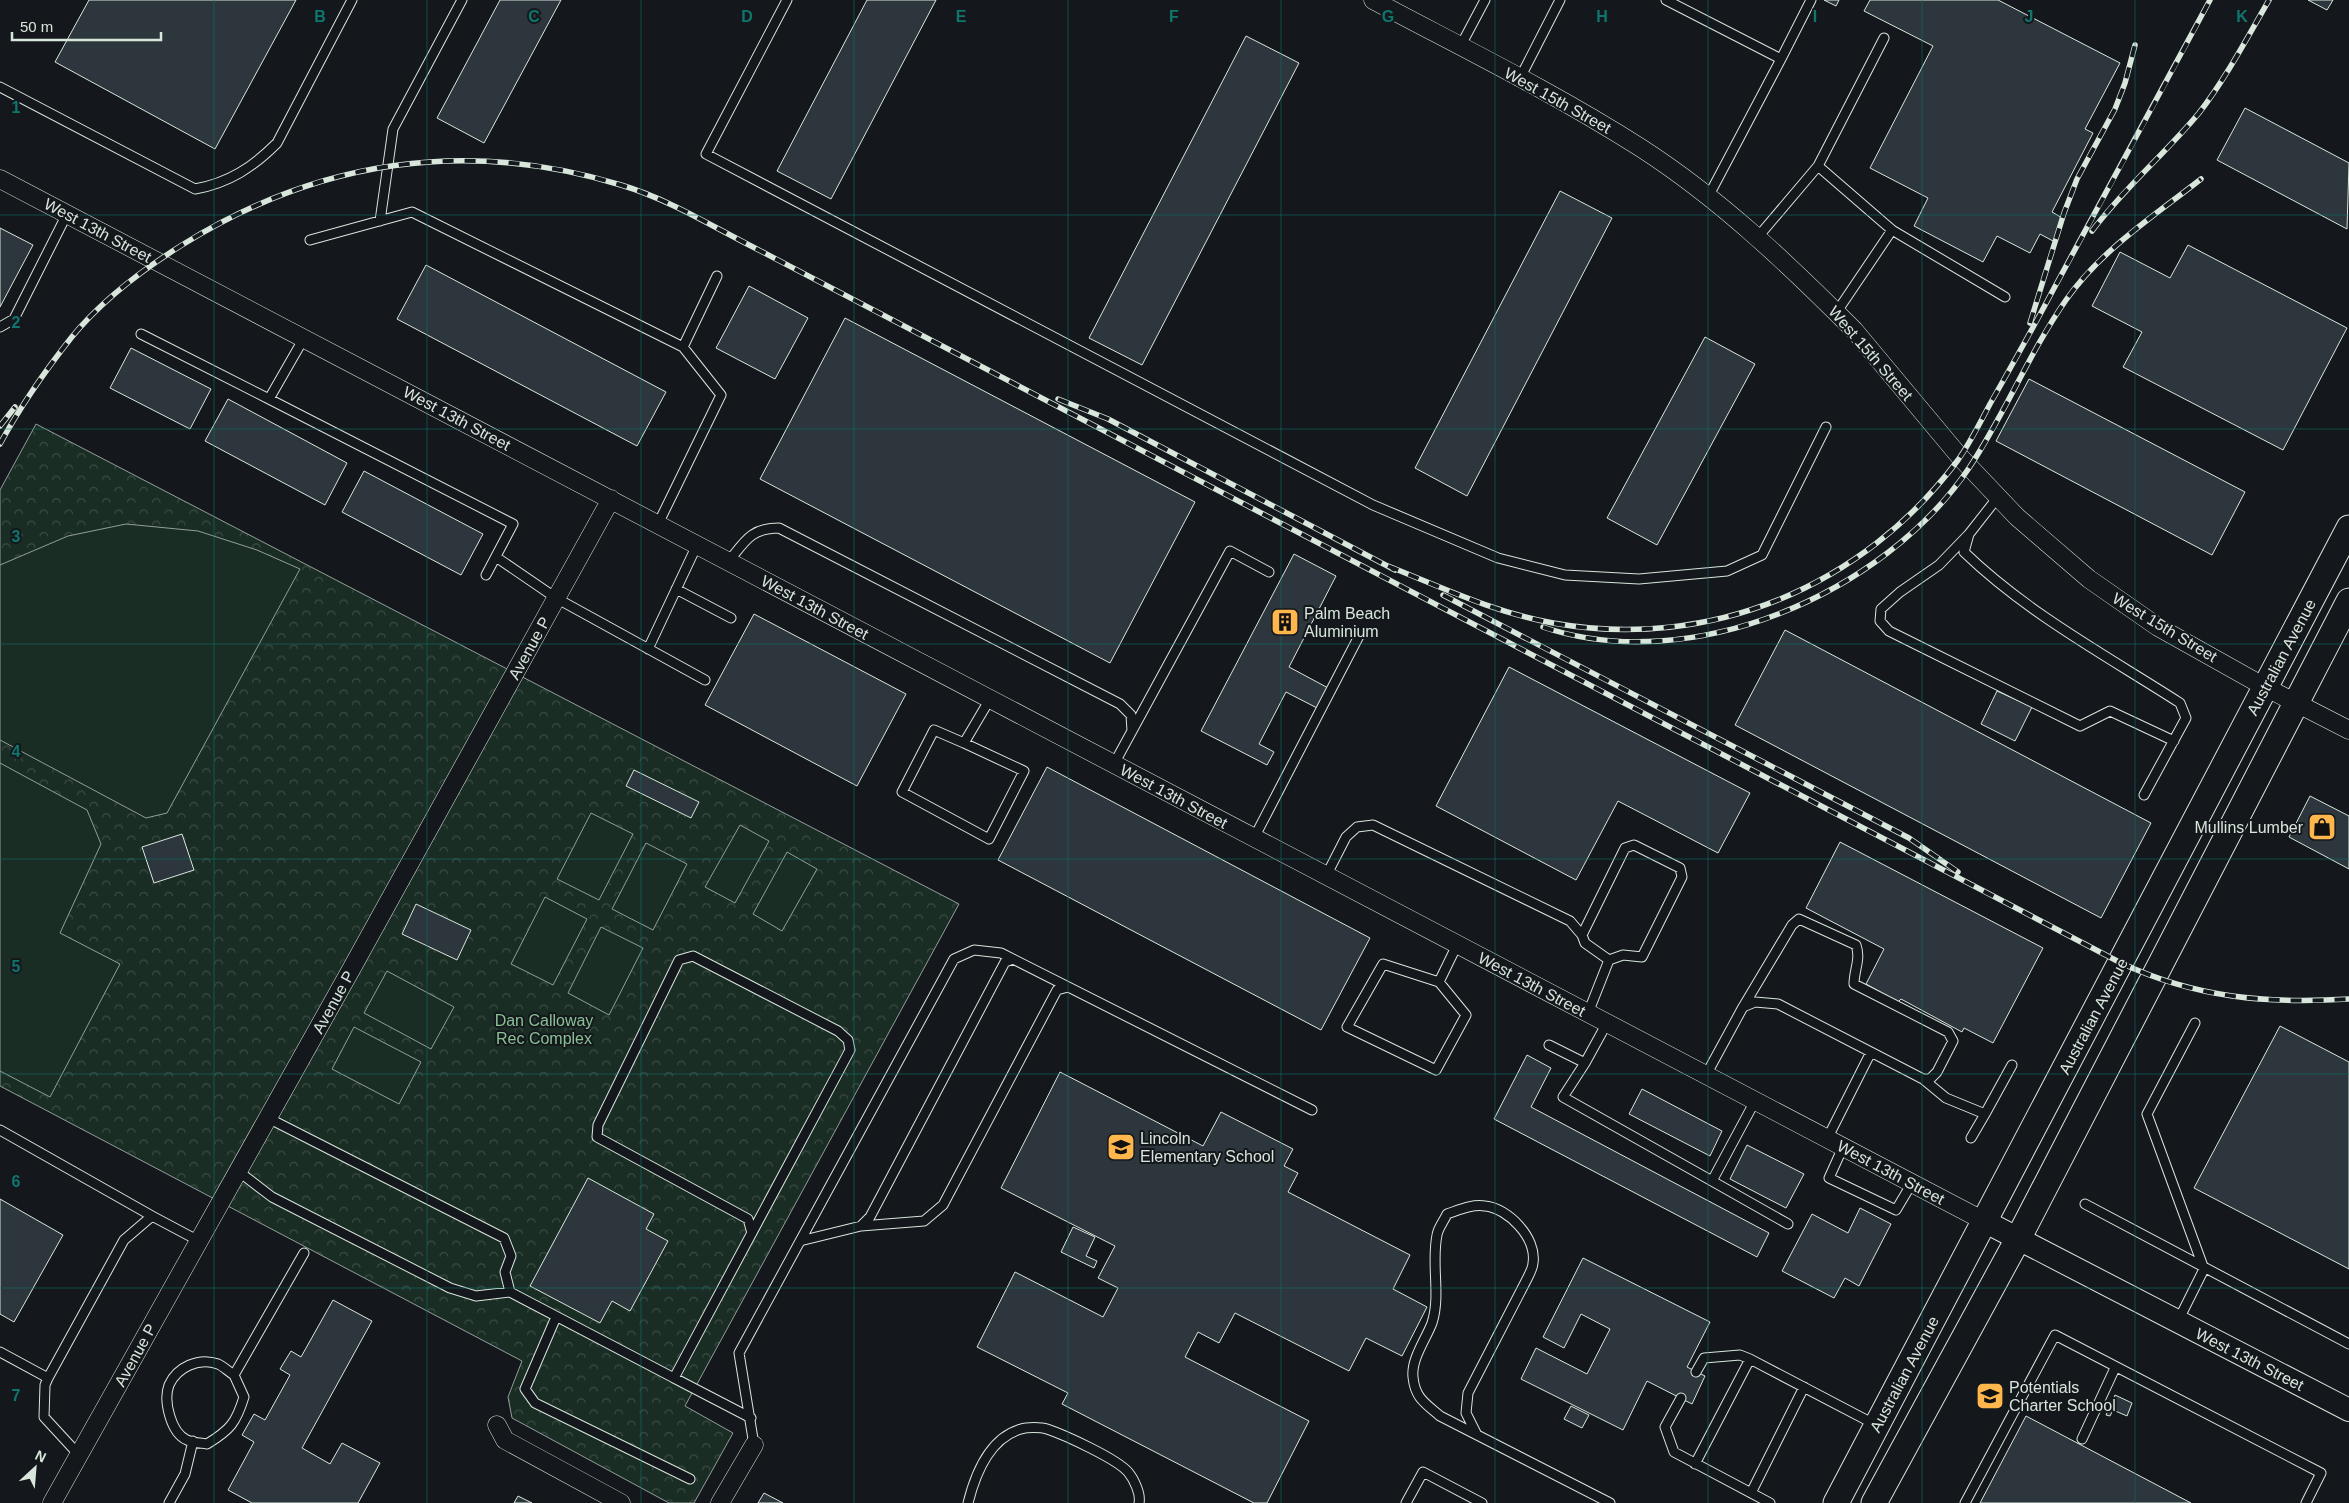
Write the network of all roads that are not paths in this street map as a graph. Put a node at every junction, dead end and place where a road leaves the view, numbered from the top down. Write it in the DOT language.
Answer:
graph roads {
  1 [pos="352,0"];
  2 [pos="462,0"];
  3 [pos="787,0"];
  4 [pos="1372,0"];
  5 [pos="1485,0"];
  6 [pos="1560,0"];
  7 [pos="1666,0"];
  8 [pos="1811,0"];
  9 [pos="1884,38"];
  10 [pos="1460,47"];
  11 [pos="1781,59"];
  12 [pos="1520,78"];
  13 [pos="0,87"];
  14 [pos="1818,166"];
  15 [pos="0,179"];
  16 [pos="1708,198"];
  17 [pos="67,214"];
  18 [pos="380,221"];
  19 [pos="1892,230"];
  20 [pos="1757,238"];
  21 [pos="310,240"];
  22 [pos="717,276"];
  23 [pos="2005,297"];
  24 [pos="1836,313"];
  25 [pos="0,327"];
  26 [pos="141,334"];
  27 [pos="304,338"];
  28 [pos="683,347"];
  29 [pos="269,399"];
  30 [pos="1826,427"];
  31 [pos="1998,497"];
  32 [pos="611,499"];
  33 [pos="658,524"];
  34 [pos="2349,528"];
  35 [pos="1969,534"];
  36 [pos="697,544"];
  37 [pos="496,557"];
  38 [pos="729,562"];
  39 [pos="1269,572"];
  40 [pos="486,575"];
  41 [pos="676,589"];
  42 [pos="556,598"];
  43 [pos="2349,601"];
  44 [pos="731,618"];
  45 [pos="1359,636"];
  46 [pos="648,649"];
  47 [pos="705,680"];
  48 [pos="2265,687"];
  49 [pos="990,699"];
  50 [pos="2295,702"];
  51 [pos="2349,730"];
  52 [pos="1132,731"];
  53 [pos="2174,741"];
  54 [pos="964,743"];
  55 [pos="1114,764"];
  56 [pos="2144,795"];
  57 [pos="1254,838"];
  58 [pos="1326,876"];
  59 [pos="1582,935"];
  60 [pos="1458,945"];
  61 [pos="1013,959"];
  62 [pos="1609,960"];
  63 [pos="1439,982"];
  64 [pos="1068,987"];
  65 [pos="1743,1007"];
  66 [pos="1588,1013"];
  67 [pos="1607,1023"];
  68 [pos="2195,1023"];
  69 [pos="1549,1045"];
  70 [pos="1871,1052"];
  71 [pos="1585,1063"];
  72 [pos="2012,1065"];
  73 [pos="1706,1075"];
  74 [pos="1923,1079"];
  75 [pos="1756,1101"];
  76 [pos="1312,1110"];
  77 [pos="1985,1114"];
  78 [pos="268,1118"];
  79 [pos="0,1130"];
  80 [pos="1971,1138"];
  81 [pos="1827,1139"];
  82 [pos="1843,1147"];
  83 [pos="238,1171"];
  84 [pos="1712,1182"];
  85 [pos="1912,1183"];
  86 [pos="2085,1204"];
  87 [pos="152,1216"];
  88 [pos="1984,1221"];
  89 [pos="1788,1224"];
  90 [pos="861,1226"];
  91 [pos="752,1233"];
  92 [pos="2018,1239"];
  93 [pos="199,1241"];
  94 [pos="800,1241"];
  95 [pos="304,1253"];
  96 [pos="2204,1269"];
  97 [pos="510,1292"];
  98 [pos="556,1317"];
  99 [pos="2178,1321"];
  100 [pos="2349,1344"];
  101 [pos="0,1352"];
  102 [pos="1750,1359"];
  103 [pos="2115,1368"];
  104 [pos="1696,1372"];
  105 [pos="234,1375"];
  106 [pos="48,1378"];
  107 [pos="674,1378"];
  108 [pos="1804,1387"];
  109 [pos="1681,1398"];
  110 [pos="2349,1410"];
  111 [pos="751,1418"];
  112 [pos="497,1425"];
  113 [pos="1876,1425"];
  114 [pos="1476,1435"];
  115 [pos="2082,1439"];
  116 [pos="192,1441"];
  117 [pos="754,1445"];
  118 [pos="79,1454"];
  119 [pos="1695,1464"];
  120 [pos="690,1479"];
  121 [pos="1751,1493"];
  122 [pos="52,1503"];
  123 [pos="169,1503"];
  124 [pos="621,1503"];
  125 [pos="720,1503"];
  126 [pos="968,1503"];
  127 [pos="1140,1503"];
  128 [pos="1406,1503"];
  129 [pos="1482,1503"];
  130 [pos="1610,1503"];
  131 [pos="1770,1503"];
  132 [pos="1836,1503"];
  133 [pos="1874,1503"];
  134 [pos="1965,1503"];
  135 [pos="2306,1503"];
  1 -- 13 [label="lane"];
  2 -- 18 [label="lane"];
  3 -- 30 [label="lane"];
  4 -- 10 [label="street, West 15th Street"];
  5 -- 10 [label="lane"];
  6 -- 12 [label="lane"];
  7 -- 11 [label="lane"];
  8 -- 11 [label="lane"];
  9 -- 14 [label="lane"];
  10 -- 12 [label="street, West 15th Street"];
  11 -- 16 [label="lane"];
  12 -- 16 [label="street, West 15th Street"];
  14 -- 19 [label="lane"];
  14 -- 20 [label="lane"];
  15 -- 17 [label="street, West 13th Street"];
  16 -- 20 [label="street, West 15th Street"];
  17 -- 25 [label="lane"];
  17 -- 27 [label="street, West 13th Street"];
  18 -- 21 [label="lane"];
  18 -- 28 [label="lane"];
  19 -- 23 [label="lane"];
  19 -- 24 [label="lane"];
  20 -- 24 [label="street, West 15th Street"];
  22 -- 28 [label="lane"];
  24 -- 31 [label="street, West 15th Street"];
  26 -- 29 [label="lane"];
  27 -- 29 [label="lane"];
  27 -- 32 [label="street, West 13th Street"];
  28 -- 33 [label="lane"];
  29 -- 37 [label="lane"];
  31 -- 35 [label="lane"];
  31 -- 48 [label="street, West 15th Street"];
  32 -- 33 [label="street, West 13th Street"];
  32 -- 42 [label="street, Avenue P"];
  33 -- 36 [label="street, West 13th Street"];
  34 -- 48 [label="main road, Australian Avenue"];
  35 -- 53 [label="lane"];
  35 -- 53 [label="lane"];
  36 -- 38 [label="street, West 13th Street"];
  36 -- 41 [label="lane"];
  37 -- 40 [label="lane"];
  37 -- 42 [label="lane"];
  38 -- 49 [label="street, West 13th Street"];
  38 -- 52 [label="lane"];
  39 -- 52 [label="lane"];
  41 -- 44 [label="lane"];
  41 -- 46 [label="lane"];
  42 -- 46 [label="lane"];
  42 -- 78 [label="street, Avenue P"];
  43 -- 50 [label="main road, Australian Avenue"];
  45 -- 57 [label="lane"];
  46 -- 47 [label="lane"];
  48 -- 50 [label="street, West 15th Street"];
  48 -- 88 [label="main road, Australian Avenue"];
  49 -- 54 [label="lane"];
  49 -- 55 [label="street, West 13th Street"];
  50 -- 51 [label="street, West 15th Street"];
  50 -- 92 [label="main road, Australian Avenue"];
  52 -- 55 [label="lane"];
  53 -- 56 [label="lane"];
  54 -- 54 [label="lane"];
  55 -- 57 [label="street, West 13th Street"];
  57 -- 58 [label="street, West 13th Street"];
  58 -- 59 [label="lane"];
  58 -- 60 [label="street, West 13th Street"];
  59 -- 62 [label="lane"];
  59 -- 62 [label="lane"];
  60 -- 63 [label="lane"];
  60 -- 66 [label="street, West 13th Street"];
  61 -- 64 [label="lane"];
  61 -- 90 [label="lane"];
  61 -- 94 [label="lane"];
  62 -- 66 [label="lane"];
  63 -- 63 [label="lane"];
  64 -- 76 [label="lane"];
  64 -- 90 [label="lane"];
  65 -- 70 [label="lane"];
  65 -- 73 [label="lane"];
  65 -- 74 [label="lane"];
  66 -- 67 [label="street, West 13th Street"];
  67 -- 71 [label="lane"];
  67 -- 73 [label="street, West 13th Street"];
  68 -- 96 [label="lane"];
  69 -- 71 [label="lane"];
  70 -- 74 [label="lane"];
  70 -- 81 [label="lane"];
  71 -- 84 [label="lane"];
  72 -- 77 [label="lane"];
  73 -- 75 [label="street, West 13th Street"];
  74 -- 77 [label="lane"];
  75 -- 81 [label="street, West 13th Street"];
  75 -- 84 [label="lane"];
  77 -- 80 [label="lane"];
  78 -- 83 [label="street, Avenue P"];
  78 -- 97 [label="lane"];
  79 -- 87 [label="lane"];
  81 -- 82 [label="street, West 13th Street"];
  82 -- 85 [label="street, West 13th Street"];
  82 -- 85 [label="lane"];
  83 -- 93 [label="street, Avenue P"];
  83 -- 97 [label="lane"];
  84 -- 89 [label="lane"];
  85 -- 88 [label="street, West 13th Street"];
  86 -- 96 [label="lane"];
  87 -- 93 [label="lane"];
  87 -- 106 [label="lane"];
  88 -- 92 [label="street, West 13th Street"];
  88 -- 113 [label="main road, Australian Avenue"];
  90 -- 94 [label="lane"];
  91 -- 91 [label="lane"];
  91 -- 107 [label="lane"];
  92 -- 99 [label="street, West 13th Street"];
  92 -- 133 [label="main road, Australian Avenue"];
  93 -- 118 [label="street, Avenue P"];
  94 -- 111 [label="lane"];
  95 -- 105 [label="lane"];
  96 -- 99 [label="lane"];
  96 -- 100 [label="lane"];
  97 -- 98 [label="lane"];
  98 -- 107 [label="lane"];
  98 -- 120 [label="lane"];
  99 -- 110 [label="street, West 13th Street"];
  101 -- 106 [label="lane"];
  102 -- 104 [label="lane"];
  102 -- 108 [label="lane"];
  102 -- 119 [label="lane"];
  103 -- 115 [label="lane"];
  103 -- 134 [label="lane"];
  103 -- 135 [label="lane"];
  105 -- 116 [label="lane"];
  105 -- 116 [label="lane"];
  106 -- 118 [label="lane"];
  107 -- 111 [label="lane"];
  108 -- 113 [label="lane"];
  108 -- 121 [label="lane"];
  109 -- 119 [label="lane"];
  111 -- 117 [label="lane"];
  112 -- 124 [label="street"];
  113 -- 132 [label="main road, Australian Avenue"];
  114 -- 114 [label="lane"];
  114 -- 130 [label="lane"];
  116 -- 123 [label="lane"];
  117 -- 125 [label="street"];
  118 -- 122 [label="street, Avenue P"];
  119 -- 121 [label="lane"];
  121 -- 131 [label="lane"];
  126 -- 127 [label="lane"];
  128 -- 129 [label="lane"];
}
